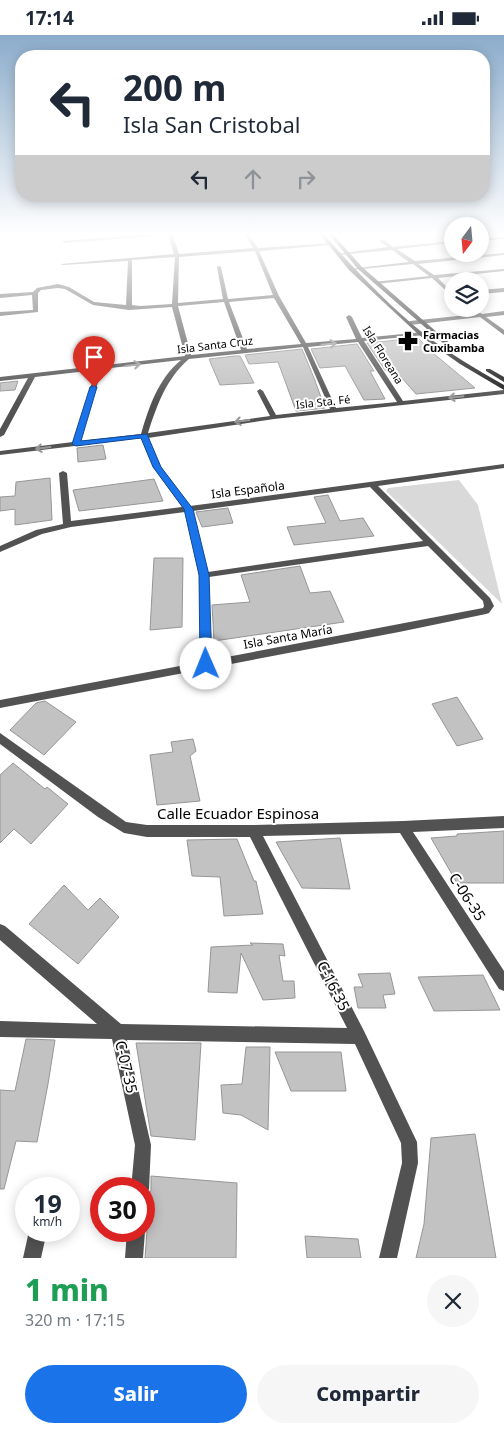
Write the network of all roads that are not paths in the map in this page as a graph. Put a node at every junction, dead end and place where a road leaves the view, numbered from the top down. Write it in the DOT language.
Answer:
graph roads {
  1 [pos="39,289"];
  2 [pos="69,289"];
  3 [pos="129,289"];
  4 [pos="176,289"];
  5 [pos="224,289"];
  6 [pos="273,289"];
  7 [pos="373,289"];
  8 [pos="384,289"];
  9 [pos="504,290"];
  10 [pos="489,291"];
  11 [pos="35,293"];
  12 [pos="0,296"];
  13 [pos="276,296"];
  14 [pos="226,301"];
  15 [pos="175,306"];
  16 [pos="129,308"];
  17 [pos="504,313"];
  18 [pos="0,314"];
  19 [pos="489,314"];
  20 [pos="349,317"];
  21 [pos="463,317"];
  22 [pos="483,317"];
  23 [pos="421,322"];
  24 [pos="410,323"];
  25 [pos="433,333"];
  26 [pos="504,333"];
  27 [pos="421,334"];
  28 [pos="360,340"];
  29 [pos="305,346"];
  30 [pos="245,351"];
  31 [pos="188,357"];
  32 [pos="99,369"];
  33 [pos="33,375"];
  34 [pos="0,379"];
  35 [pos="504,380"];
  36 [pos="504,388"];
  37 [pos="260,391"];
  38 [pos="504,392"];
  39 [pos="401,403"];
  40 [pos="334,411"];
  41 [pos="274,417"];
  42 [pos="0,435"];
  43 [pos="144,436"];
  44 [pos="76,444"];
  45 [pos="0,453"];
  46 [pos="504,466"];
  47 [pos="63,473"];
  48 [pos="372,484"];
  49 [pos="188,509"];
  50 [pos="67,525"];
  51 [pos="428,543"];
  52 [pos="0,549"];
  53 [pos="204,575"];
  54 [pos="206,664"];
  55 [pos="0,704"];
  56 [pos="0,738"];
  57 [pos="504,821"];
  58 [pos="402,827"];
  59 [pos="254,831"];
  60 [pos="0,931"];
  61 [pos="504,984"];
  62 [pos="0,1029"];
  63 [pos="118,1032"];
  64 [pos="359,1036"];
  65 [pos="141,1177"];
  66 [pos="36,1242"];
  67 [pos="135,1242"];
  68 [pos="32,1258"];
  69 [pos="134,1258"];
  70 [pos="388,1258"];
  1 -- 11 [label="street"];
  2 -- 16 [label="street"];
  3 -- 16 [label="street"];
  4 -- 15 [label="street"];
  5 -- 14 [label="street"];
  6 -- 13 [label="street"];
  7 -- 24 [label="main road"];
  8 -- 23 [label="main road"];
  9 -- 10 [label="street"];
  11 -- 12 [label="street"];
  11 -- 18 [label="street"];
  13 -- 14 [label="street"];
  13 -- 29 [label="street"];
  14 -- 15 [label="street"];
  14 -- 30 [label="street"];
  15 -- 16 [label="street"];
  15 -- 31 [label="street"];
  17 -- 19 [label="street"];
  20 -- 28 [label="street, Isla Floreana"];
  21 -- 23 [label="street"];
  22 -- 26 [label="street"];
  23 -- 24 [label="street"];
  23 -- 25 [label="main road"];
  24 -- 27 [label="main road"];
  25 -- 27 [label="street, Isla Santa Cruz"];
  25 -- 35 [label="main road"];
  27 -- 28 [label="street, Isla Santa Cruz"];
  27 -- 36 [label="main road"];
  29 -- 28 [label="street, Isla Santa Cruz, one-way"];
  28 -- 39 [label="street, Isla Floreana"];
  29 -- 30 [label="street, Isla Santa Cruz"];
  29 -- 40 [label="street"];
  30 -- 31 [label="street, Isla Santa Cruz"];
  32 -- 31 [label="street, Isla Santa Cruz, one-way"];
  31 -- 43 [label="street"];
  32 -- 33 [label="street, Isla Santa Cruz"];
  32 -- 44 [label="street"];
  33 -- 34 [label="street, Isla Santa Cruz"];
  33 -- 42 [label="street"];
  37 -- 41 [label="street"];
  38 -- 39 [label="street, Isla Sta. Fé, one-way"];
  39 -- 40 [label="street, Isla Sta. Fé"];
  40 -- 41 [label="street, Isla Sta. Fé"];
  41 -- 43 [label="street, Isla Sta. Fé, one-way"];
  43 -- 44 [label="street, Isla Sta. Fé"];
  43 -- 49 [label="street"];
  44 -- 45 [label="street, Isla Sta. Fé, one-way"];
  46 -- 48 [label="street, Isla Española"];
  47 -- 50 [label="street"];
  48 -- 49 [label="street, Isla Española"];
  48 -- 51 [label="street"];
  49 -- 50 [label="street, Isla Española"];
  49 -- 53 [label="street"];
  50 -- 52 [label="street, Isla Española"];
  51 -- 53 [label="street"];
  51 -- 54 [label="street, Isla Santa María"];
  53 -- 54 [label="street"];
  54 -- 55 [label="street, Isla Santa María"];
  56 -- 59 [label="street, Calle Ecuador Espinosa"];
  57 -- 58 [label="street, Calle Ecuador Espinosa"];
  58 -- 59 [label="street, Calle Ecuador Espinosa"];
  58 -- 61 [label="street, C-06-35"];
  59 -- 64 [label="street, C-16-35"];
  60 -- 63 [label="street"];
  62 -- 63 [label="street, C-07-35"];
  63 -- 64 [label="street"];
  63 -- 65 [label="street, C-07-35"];
  64 -- 70 [label="street, C-16-35"];
  66 -- 68 [label="street"];
  67 -- 69 [label="street"];
}
